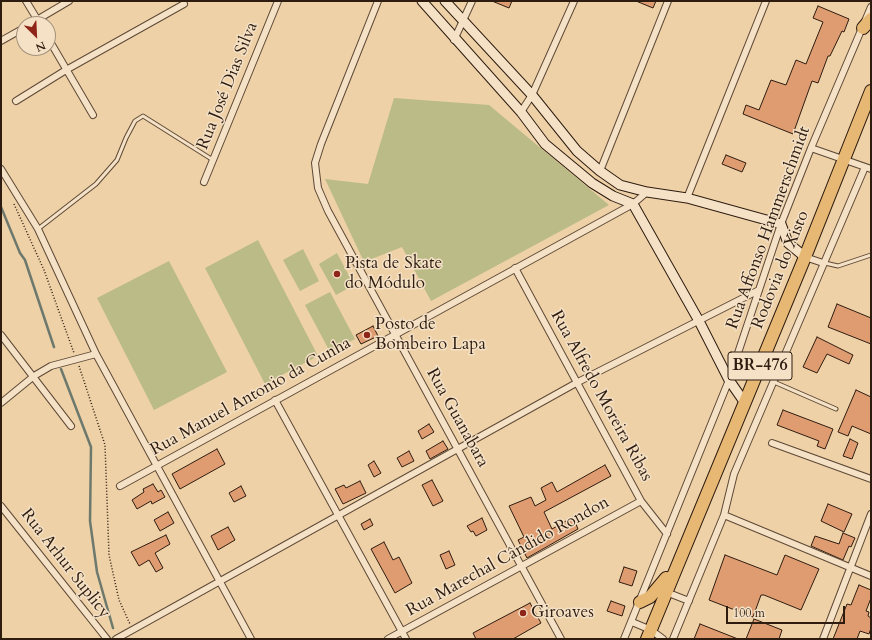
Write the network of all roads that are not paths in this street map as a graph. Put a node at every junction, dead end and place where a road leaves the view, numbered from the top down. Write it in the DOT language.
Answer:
graph roads {
  1 [pos="26,1"];
  2 [pos="69,1"];
  3 [pos="278,1"];
  4 [pos="378,1"];
  5 [pos="422,1"];
  6 [pos="444,1"];
  7 [pos="472,1"];
  8 [pos="574,1"];
  9 [pos="668,1"];
  10 [pos="766,1"];
  11 [pos="184,4"];
  12 [pos="871,7"];
  13 [pos="35,16"];
  14 [pos="48,16"];
  15 [pos="464,22"];
  16 [pos="867,23"];
  17 [pos="16,33"];
  18 [pos="454,40"];
  19 [pos="1,41"];
  20 [pos="56,52"];
  21 [pos="66,70"];
  22 [pos="871,91"];
  23 [pos="532,95"];
  24 [pos="16,101"];
  25 [pos="521,112"];
  26 [pos="93,115"];
  27 [pos="811,148"];
  28 [pos="845,159"];
  29 [pos="212,160"];
  30 [pos="864,167"];
  31 [pos="1,169"];
  32 [pos="871,169"];
  33 [pos="600,171"];
  34 [pos="204,182"];
  35 [pos="647,192"];
  36 [pos="687,198"];
  37 [pos="633,204"];
  38 [pos="781,224"];
  39 [pos="38,229"];
  40 [pos="871,256"];
  41 [pos="805,257"];
  42 [pos="823,263"];
  43 [pos="515,268"];
  44 [pos="759,290"];
  45 [pos="699,321"];
  46 [pos="395,334"];
  47 [pos="1,335"];
  48 [pos="96,354"];
  49 [pos="34,376"];
  50 [pos="729,380"];
  51 [pos="773,381"];
  52 [pos="578,382"];
  53 [pos="275,400"];
  54 [pos="1,403"];
  55 [pos="745,403"];
  56 [pos="836,409"];
  57 [pos="71,426"];
  58 [pos="772,443"];
  59 [pos="459,450"];
  60 [pos="156,465"];
  61 [pos="871,478"];
  62 [pos="120,486"];
  63 [pos="642,501"];
  64 [pos="1,506"];
  65 [pos="871,514"];
  66 [pos="724,515"];
  67 [pos="338,516"];
  68 [pos="667,534"];
  69 [pos="678,561"];
  70 [pos="520,567"];
  71 [pos="850,567"];
  72 [pos="871,576"];
  73 [pos="219,581"];
  74 [pos="666,592"];
  75 [pos="689,601"];
  76 [pos="640,602"];
  77 [pos="632,622"];
  78 [pos="402,631"];
  79 [pos="649,635"];
  80 [pos="107,639"];
  81 [pos="116,639"];
  82 [pos="251,639"];
  83 [pos="388,639"];
  84 [pos="406,639"];
  85 [pos="561,639"];
  86 [pos="624,639"];
  87 [pos="663,639"];
  88 [pos="673,639"];
  89 [pos="823,639"];
  1 -- 13 [label="street"];
  2 -- 14 [label="street"];
  3 -- 29 [label="street, Rua José Dias Silva"];
  4 -- 46 [label="street, Rua Guanabara"];
  5 -- 18 [label="street"];
  6 -- 15 [label="street"];
  7 -- 15 [label="street"];
  8 -- 23 [label="street"];
  9 -- 33 [label="street"];
  10 -- 36 [label="street"];
  11 -- 21 [label="street"];
  12 -- 16 [label="street, Rua Affonso Hammerschmidt"];
  15 -- 18 [label="street"];
  15 -- 23 [label="street"];
  16 -- 27 [label="street, Rua Affonso Hammerschmidt"];
  17 -- 19 [label="street"];
  18 -- 25 [label="street"];
  20 -- 21 [label="street"];
  21 -- 24 [label="street"];
  21 -- 26 [label="street"];
  22 -- 28 [label="highway, Rodovia do Xisto / BR-476"];
  23 -- 25 [label="street"];
  23 -- 33 [label="street"];
  25 -- 37 [label="street"];
  27 -- 28 [label="street"];
  27 -- 38 [label="street, Rua Affonso Hammerschmidt"];
  28 -- 30 [label="street"];
  28 -- 41 [label="highway, Rodovia do Xisto / BR-476"];
  29 -- 34 [label="street, Rua José Dias Silva"];
  29 -- 39 [label="lane"];
  30 -- 32 [label="street"];
  30 -- 42 [label="street"];
  31 -- 39 [label="street"];
  33 -- 35 [label="street"];
  35 -- 36 [label="street"];
  35 -- 37 [label="street, Rua Manuel Antonio da Cunha"];
  36 -- 38 [label="street"];
  37 -- 43 [label="street, Rua Manuel Antonio da Cunha"];
  37 -- 45 [label="street"];
  38 -- 41 [label="street"];
  38 -- 44 [label="street, Rua Affonso Hammerschmidt"];
  39 -- 48 [label="street"];
  40 -- 42 [label="lane"];
  41 -- 42 [label="street"];
  41 -- 55 [label="highway, Rodovia do Xisto / BR-476"];
  42 -- 51 [label="street"];
  43 -- 46 [label="street, Rua Manuel Antonio da Cunha"];
  43 -- 52 [label="street, Rua Alfredo Moreira Ribas"];
  44 -- 45 [label="street"];
  44 -- 50 [label="street, Rua Affonso Hammerschmidt"];
  45 -- 50 [label="street"];
  45 -- 52 [label="street"];
  46 -- 53 [label="street, Rua Manuel Antonio da Cunha"];
  46 -- 59 [label="street, Rua Guanabara"];
  47 -- 49 [label="street"];
  48 -- 49 [label="street"];
  48 -- 60 [label="street"];
  49 -- 54 [label="street"];
  49 -- 57 [label="street"];
  50 -- 55 [label="street"];
  50 -- 68 [label="street, Rua Affonso Hammerschmidt"];
  51 -- 56 [label="lane"];
  51 -- 66 [label="street"];
  52 -- 59 [label="street"];
  52 -- 63 [label="street, Rua Alfredo Moreira Ribas"];
  53 -- 60 [label="street, Rua Manuel Antonio da Cunha"];
  53 -- 67 [label="street"];
  55 -- 69 [label="highway, Rodovia do Xisto / BR-476"];
  58 -- 61 [label="street"];
  59 -- 67 [label="street"];
  59 -- 70 [label="street, Rua Guanabara"];
  60 -- 62 [label="street, Rua Manuel Antonio da Cunha"];
  60 -- 73 [label="street"];
  63 -- 68 [label="street, Rua Alfredo Moreira Ribas"];
  63 -- 70 [label="street, Rua Marechal Cândido Rondon"];
  64 -- 80 [label="street, Rua Arhur Suplicy"];
  65 -- 71 [label="street"];
  66 -- 71 [label="street"];
  66 -- 75 [label="street"];
  67 -- 73 [label="street"];
  67 -- 78 [label="street"];
  68 -- 76 [label="street, Rua Affonso Hammerschmidt"];
  69 -- 74 [label="highway, Rodovia do Xisto / BR-476"];
  69 -- 76 [label="highway"];
  70 -- 78 [label="street, Rua Marechal Cândido Rondon"];
  70 -- 85 [label="street, Rua Guanabara"];
  71 -- 72 [label="street"];
  71 -- 89 [label="street"];
  73 -- 81 [label="street"];
  73 -- 82 [label="street"];
  74 -- 75 [label="street"];
  74 -- 79 [label="highway, Rodovia do Xisto / BR-476"];
  75 -- 88 [label="street"];
  76 -- 77 [label="street, Rua Affonso Hammerschmidt"];
  77 -- 79 [label="street"];
  77 -- 86 [label="street, Rua Affonso Hammerschmidt"];
  78 -- 83 [label="street, Rua Marechal Cândido Rondon"];
  78 -- 84 [label="street"];
  79 -- 87 [label="street"];
}
